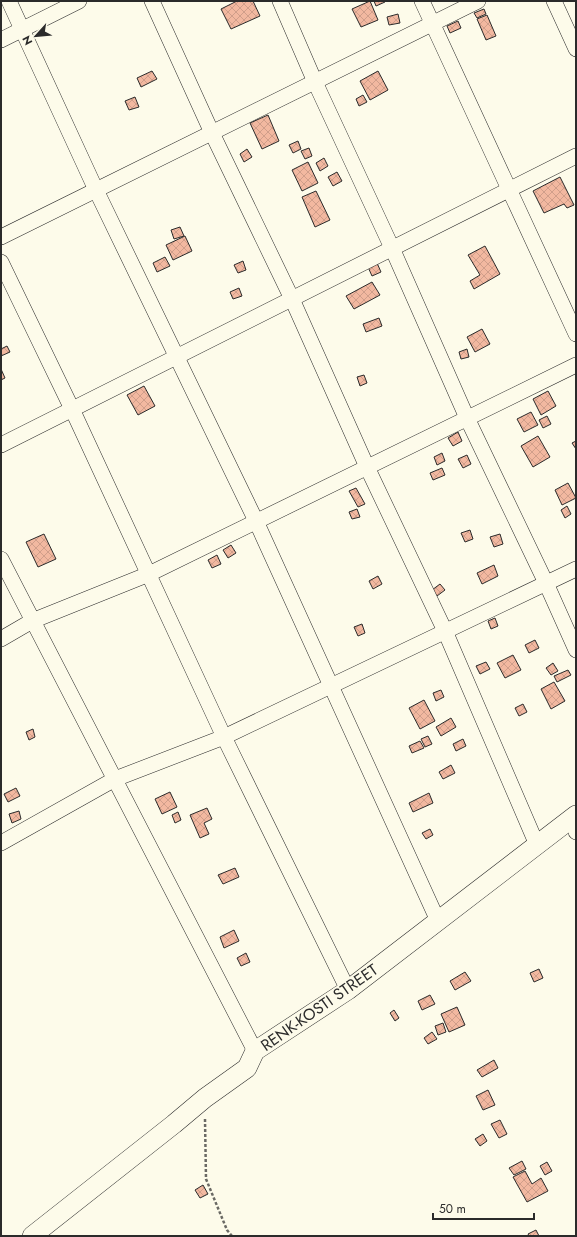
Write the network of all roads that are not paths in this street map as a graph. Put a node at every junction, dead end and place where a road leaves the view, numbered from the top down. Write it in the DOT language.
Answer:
graph roads {
  1 [pos="9,1"];
  2 [pos="79,1"];
  3 [pos="152,1"];
  4 [pos="280,1"];
  5 [pos="422,1"];
  6 [pos="478,1"];
  7 [pos="554,1"];
  8 [pos="432,23"];
  9 [pos="22,29"];
  10 [pos="1,40"];
  11 [pos="576,49"];
  12 [pos="315,82"];
  13 [pos="212,133"];
  14 [pos="576,156"];
  15 [pos="96,190"];
  16 [pos="509,190"];
  17 [pos="1,237"];
  18 [pos="392,248"];
  19 [pos="1,262"];
  20 [pos="292,299"];
  21 [pos="576,334"];
  22 [pos="177,357"];
  23 [pos="576,365"];
  24 [pos="72,409"];
  25 [pos="467,418"];
  26 [pos="1,445"];
  27 [pos="367,467"];
  28 [pos="256,521"];
  29 [pos="1,559"];
  30 [pos="576,569"];
  31 [pos="149,574"];
  32 [pos="546,583"];
  33 [pos="32,621"];
  34 [pos="444,631"];
  35 [pos="1,639"];
  36 [pos="576,650"];
  37 [pos="331,686"];
  38 [pos="224,737"];
  39 [pos="115,779"];
  40 [pos="576,821"];
  41 [pos="1,843"];
  42 [pos="537,845"];
  43 [pos="438,921"];
  44 [pos="348,990"];
  45 [pos="255,1051"];
  46 [pos="32,1236"];
  1 -- 9 [label="street"];
  2 -- 9 [label="street"];
  3 -- 13 [label="street"];
  4 -- 12 [label="street"];
  5 -- 8 [label="street"];
  6 -- 8 [label="street"];
  7 -- 11 [label="street"];
  8 -- 12 [label="street"];
  8 -- 16 [label="street"];
  9 -- 10 [label="street"];
  9 -- 15 [label="street"];
  12 -- 13 [label="street"];
  12 -- 18 [label="street"];
  13 -- 15 [label="street"];
  13 -- 20 [label="street"];
  14 -- 16 [label="street"];
  15 -- 17 [label="street"];
  15 -- 22 [label="street"];
  16 -- 18 [label="street"];
  16 -- 21 [label="street"];
  18 -- 20 [label="street"];
  18 -- 25 [label="street"];
  19 -- 24 [label="street"];
  20 -- 22 [label="street"];
  20 -- 27 [label="street"];
  22 -- 24 [label="street"];
  22 -- 28 [label="street"];
  23 -- 25 [label="street"];
  24 -- 26 [label="street"];
  24 -- 31 [label="street"];
  25 -- 27 [label="street"];
  25 -- 32 [label="street"];
  27 -- 28 [label="street"];
  27 -- 34 [label="street"];
  28 -- 31 [label="street"];
  28 -- 37 [label="street"];
  29 -- 33 [label="street"];
  30 -- 32 [label="street"];
  31 -- 33 [label="street"];
  31 -- 38 [label="street"];
  32 -- 34 [label="street"];
  32 -- 36 [label="street"];
  33 -- 35 [label="street"];
  33 -- 39 [label="street"];
  34 -- 37 [label="street"];
  34 -- 42 [label="street"];
  37 -- 38 [label="street"];
  37 -- 43 [label="street"];
  38 -- 39 [label="street"];
  38 -- 44 [label="street"];
  39 -- 41 [label="street"];
  39 -- 45 [label="street"];
  40 -- 42 [label="main road, RENK-KOSTI STREET"];
  42 -- 43 [label="main road, RENK-KOSTI STREET"];
  43 -- 44 [label="main road, RENK-KOSTI STREET"];
  44 -- 45 [label="main road, RENK-KOSTI STREET"];
  45 -- 46 [label="main road, RENK-KOSTI STREET"];
}
